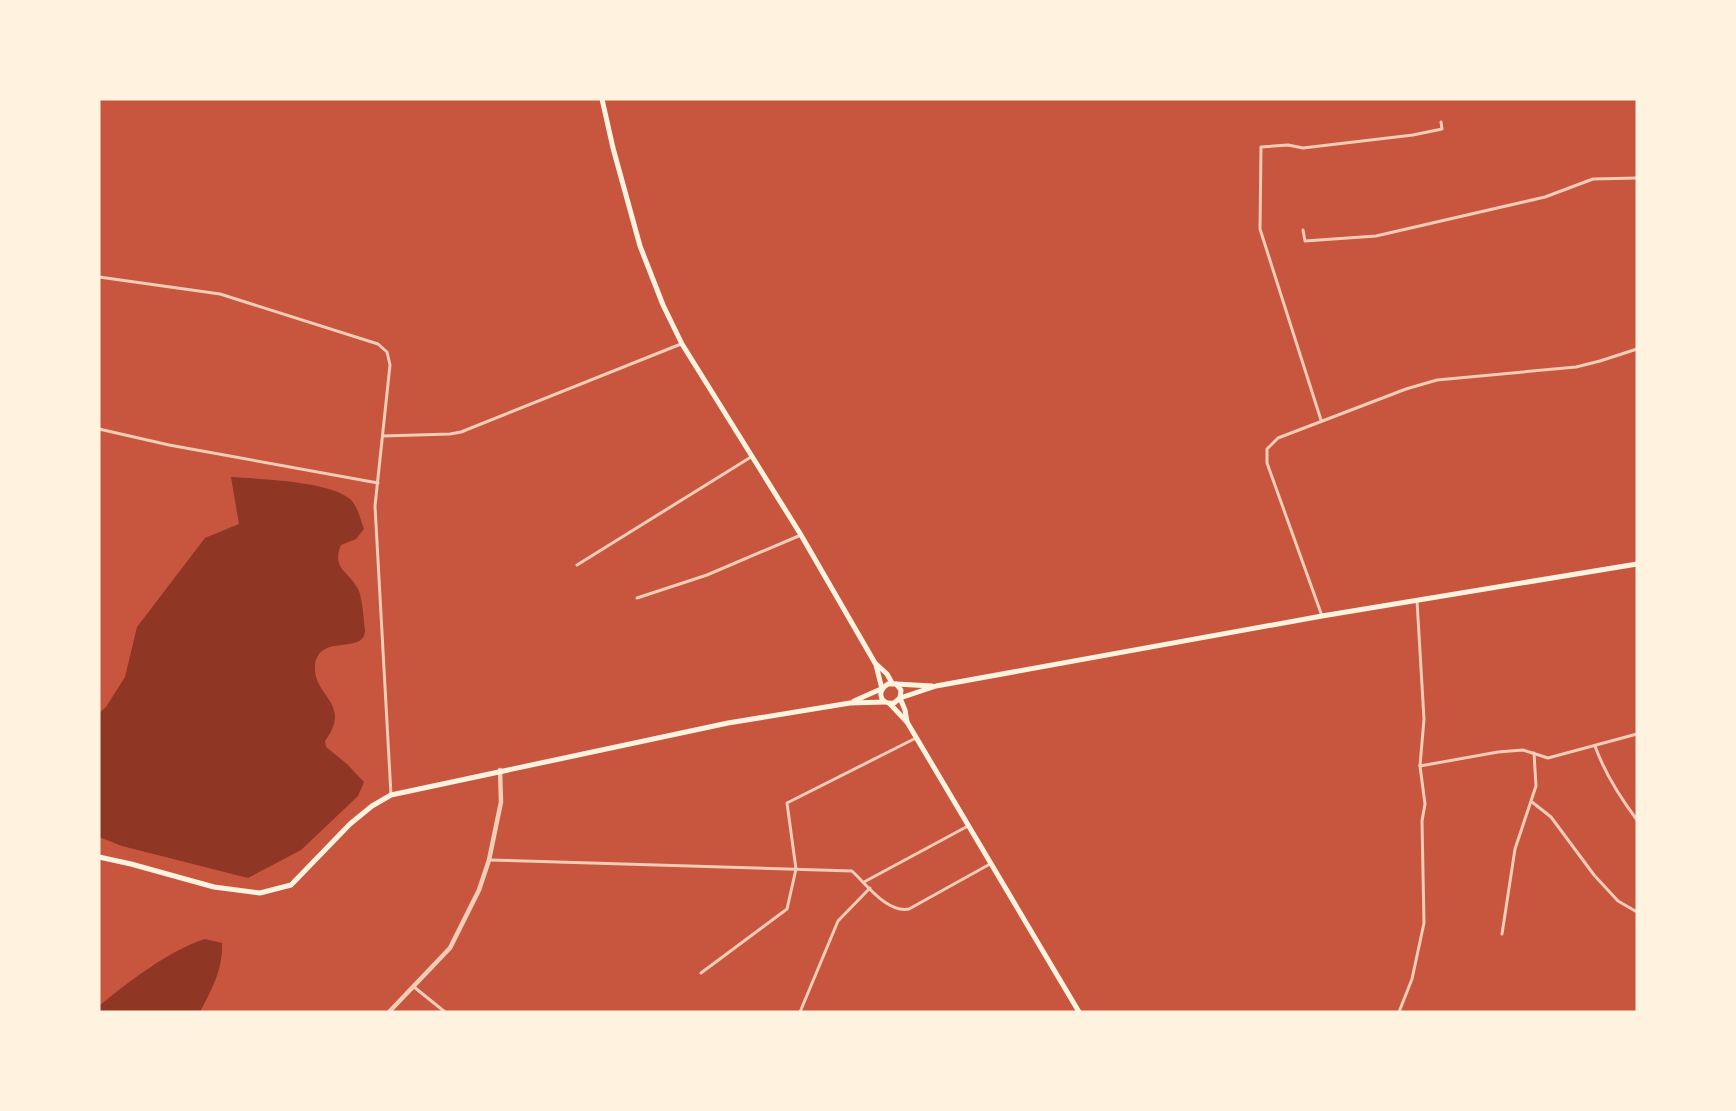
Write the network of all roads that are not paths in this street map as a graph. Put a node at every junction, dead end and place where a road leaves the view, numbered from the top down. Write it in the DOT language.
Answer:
graph roads {
  1 [pos="602,99"];
  2 [pos="1441,122"];
  3 [pos="1637,178"];
  4 [pos="1303,230"];
  5 [pos="99,277"];
  6 [pos="682,344"];
  7 [pos="1637,349"];
  8 [pos="1321,420"];
  9 [pos="99,429"];
  10 [pos="383,436"];
  11 [pos="751,457"];
  12 [pos="378,483"];
  13 [pos="801,535"];
  14 [pos="1637,564"];
  15 [pos="577,565"];
  16 [pos="637,598"];
  17 [pos="1417,600"];
  18 [pos="1322,616"];
  19 [pos="875,663"];
  20 [pos="894,684"];
  21 [pos="936,686"];
  22 [pos="882,689"];
  23 [pos="900,698"];
  24 [pos="850,703"];
  25 [pos="888,703"];
  26 [pos="907,722"];
  27 [pos="1637,734"];
  28 [pos="916,738"];
  29 [pos="1595,746"];
  30 [pos="1534,753"];
  31 [pos="1420,766"];
  32 [pos="500,770"];
  33 [pos="391,795"];
  34 [pos="1532,802"];
  35 [pos="1637,820"];
  36 [pos="968,825"];
  37 [pos="99,857"];
  38 [pos="489,860"];
  39 [pos="992,863"];
  40 [pos="796,869"];
  41 [pos="864,882"];
  42 [pos="870,888"];
  43 [pos="1637,912"];
  44 [pos="1502,934"];
  45 [pos="701,973"];
  46 [pos="414,987"];
  47 [pos="389,1012"];
  48 [pos="445,1012"];
  49 [pos="800,1012"];
  50 [pos="1078,1012"];
  51 [pos="1399,1012"];
  1 -- 6 [label="main road"];
  2 -- 8 [label="street"];
  3 -- 4 [label="street"];
  5 -- 10 [label="street"];
  6 -- 10 [label="street"];
  6 -- 11 [label="main road"];
  7 -- 8 [label="street"];
  8 -- 18 [label="street"];
  9 -- 12 [label="street"];
  10 -- 12 [label="street"];
  11 -- 13 [label="main road"];
  11 -- 15 [label="street"];
  12 -- 33 [label="street"];
  13 -- 16 [label="street"];
  13 -- 19 [label="main road"];
  14 -- 17 [label="main road"];
  17 -- 18 [label="main road"];
  17 -- 31 [label="street"];
  18 -- 21 [label="main road"];
  19 -- 20 [label="main road"];
  19 -- 22 [label="main road"];
  20 -- 21 [label="main road"];
  20 -- 22 [label="main road"];
  20 -- 23 [label="main road"];
  21 -- 23 [label="main road"];
  22 -- 24 [label="main road"];
  22 -- 25 [label="main road"];
  23 -- 25 [label="main road"];
  23 -- 26 [label="main road"];
  24 -- 25 [label="main road"];
  24 -- 32 [label="main road"];
  25 -- 26 [label="main road"];
  26 -- 28 [label="main road"];
  27 -- 29 [label="street"];
  28 -- 36 [label="main road"];
  28 -- 40 [label="street"];
  29 -- 30 [label="street"];
  29 -- 35 [label="street"];
  30 -- 31 [label="street"];
  30 -- 34 [label="street"];
  31 -- 51 [label="street"];
  32 -- 33 [label="main road"];
  32 -- 38 [label="street"];
  33 -- 37 [label="main road"];
  34 -- 43 [label="street"];
  34 -- 44 [label="street"];
  36 -- 39 [label="main road"];
  36 -- 41 [label="street"];
  38 -- 40 [label="street"];
  38 -- 46 [label="street"];
  39 -- 42 [label="street"];
  39 -- 50 [label="main road"];
  40 -- 41 [label="street"];
  40 -- 45 [label="street"];
  41 -- 42 [label="street"];
  42 -- 49 [label="street"];
  46 -- 47 [label="street"];
  46 -- 48 [label="street"];
}
